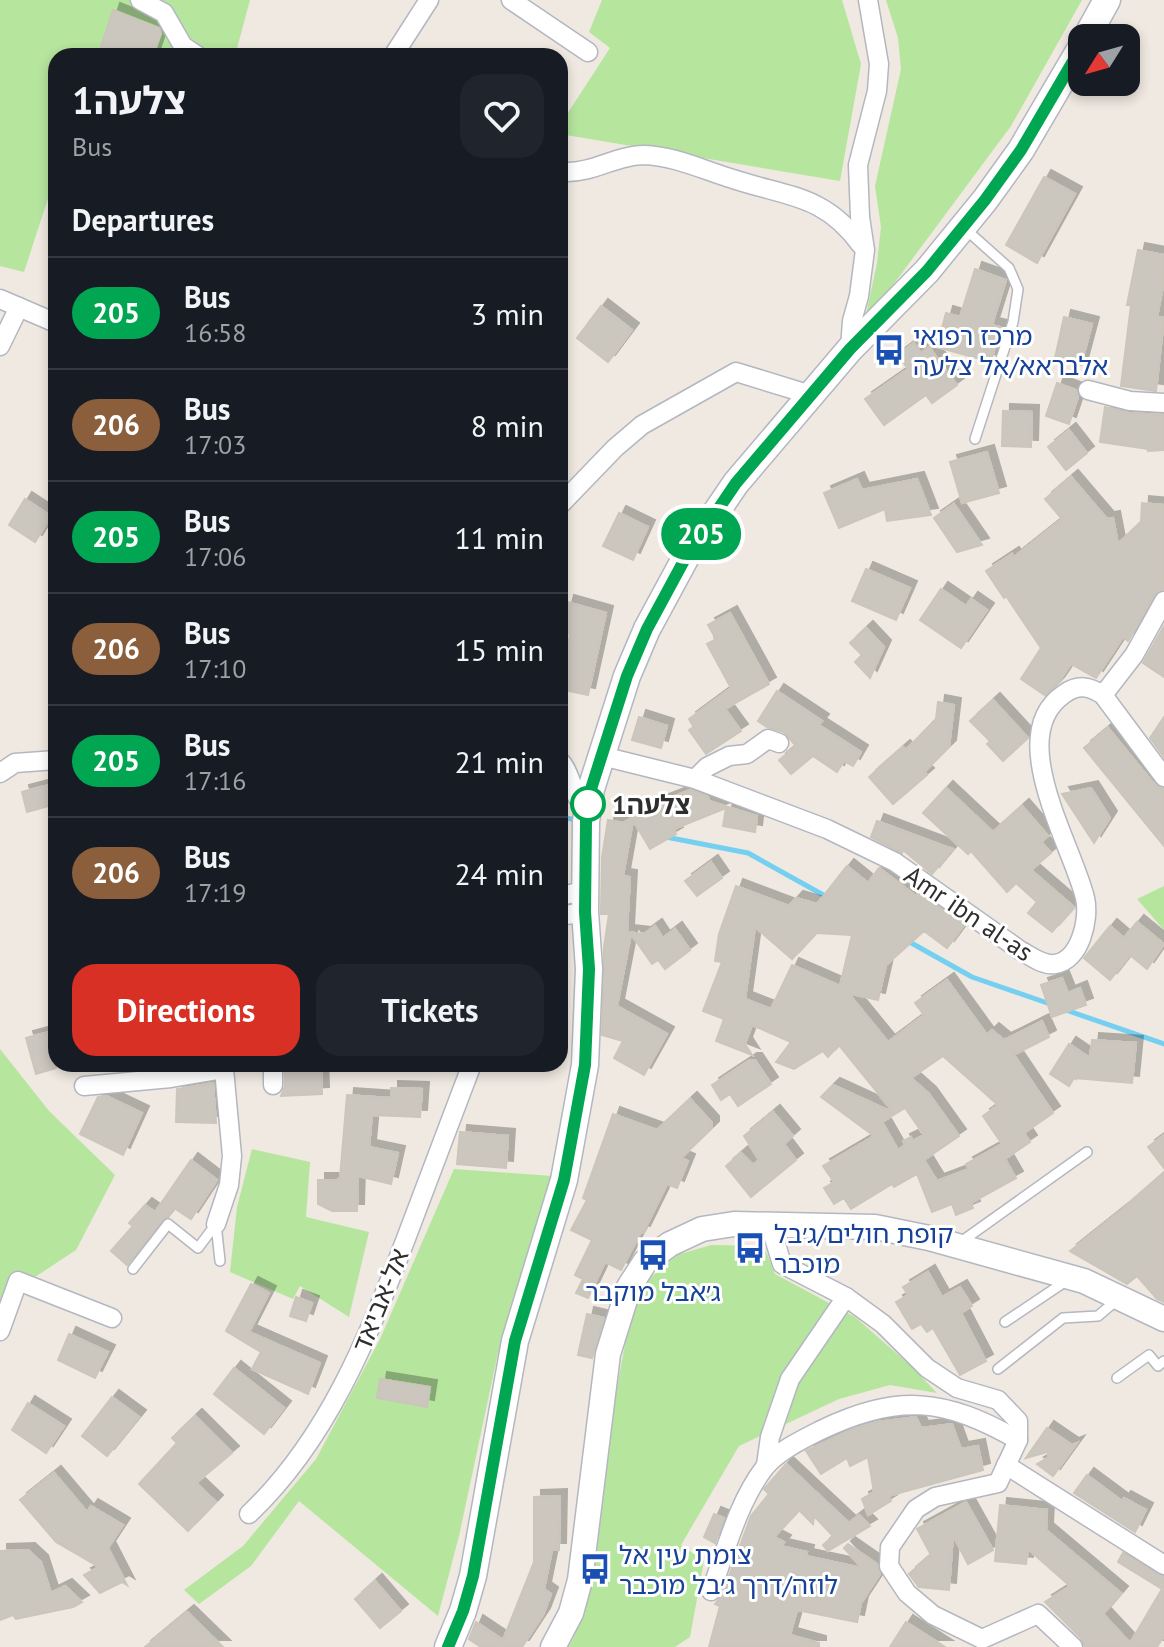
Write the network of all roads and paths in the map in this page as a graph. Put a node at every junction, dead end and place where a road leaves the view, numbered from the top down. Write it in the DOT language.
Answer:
graph roads {
  1 [pos="140,0"];
  2 [pos="429,0"];
  3 [pos="511,0"];
  4 [pos="868,0"];
  5 [pos="1107,0"];
  6 [pos="1094,24"];
  7 [pos="186,48"];
  8 [pos="398,48"];
  9 [pos="588,52"];
  10 [pos="1068,70"];
  11 [pos="568,172"];
  12 [pos="963,227"];
  13 [pos="865,250"];
  14 [pos="0,299"];
  15 [pos="19,307"];
  16 [pos="48,320"];
  17 [pos="0,346"];
  18 [pos="850,349"];
  19 [pos="1088,390"];
  20 [pos="811,395"];
  21 [pos="1164,403"];
  22 [pos="975,439"];
  23 [pos="568,497"];
  24 [pos="1164,601"];
  25 [pos="1103,695"];
  26 [pos="779,743"];
  27 [pos="602,756"];
  28 [pos="48,761"];
  29 [pos="0,773"];
  30 [pos="568,775"];
  31 [pos="1164,777"];
  32 [pos="695,779"];
  33 [pos="588,807"];
  34 [pos="572,904"];
  35 [pos="198,1072"];
  36 [pos="225,1072"];
  37 [pos="273,1072"];
  38 [pos="469,1072"];
  39 [pos="273,1085"];
  40 [pos="84,1086"];
  41 [pos="1087,1152"];
  42 [pos="216,1224"];
  43 [pos="770,1225"];
  44 [pos="956,1245"];
  45 [pos="220,1261"];
  46 [pos="133,1269"];
  47 [pos="1072,1277"];
  48 [pos="846,1297"];
  49 [pos="1120,1297"];
  50 [pos="112,1318"];
  51 [pos="1164,1319"];
  52 [pos="1005,1322"];
  53 [pos="0,1331"];
  54 [pos="1164,1361"];
  55 [pos="998,1369"];
  56 [pos="1117,1378"];
  57 [pos="1018,1440"];
  58 [pos="766,1465"];
  59 [pos="1006,1465"];
  60 [pos="249,1514"];
  61 [pos="1164,1565"];
  62 [pos="711,1591"];
  63 [pos="448,1647"];
  64 [pos="553,1647"];
  65 [pos="1073,1647"];
  1 -- 7 [label="street"];
  2 -- 8 [label="street"];
  3 -- 9 [label="street"];
  4 -- 13 [label="street"];
  5 -- 6 [label="main road"];
  10 -- 12 [label="main road"];
  11 -- 13 [label="street"];
  12 -- 18 [label="main road"];
  12 -- 22 [label="lane"];
  13 -- 18 [label="street"];
  14 -- 15 [label="street"];
  15 -- 16 [label="street"];
  15 -- 17 [label="street"];
  18 -- 20 [label="main road"];
  19 -- 21 [label="street"];
  20 -- 23 [label="street"];
  20 -- 27 [label="main road"];
  24 -- 25 [label="street"];
  25 -- 31 [label="street"];
  25 -- 32 [label="street, Amr ibn al-as"];
  26 -- 32 [label="street"];
  27 -- 32 [label="street, Amr ibn al-as"];
  27 -- 33 [label="main road"];
  28 -- 29 [label="street"];
  30 -- 33 [label="street"];
  33 -- 34 [label="main road"];
  34 -- 63 [label="main road"];
  35 -- 40 [label="street"];
  36 -- 42 [label="street"];
  37 -- 39 [label="street"];
  38 -- 60 [label="street, אל-אביאד"];
  41 -- 44 [label="lane"];
  42 -- 45 [label="lane"];
  42 -- 46 [label="lane"];
  43 -- 44 [label="street"];
  43 -- 48 [label="street"];
  43 -- 64 [label="street"];
  44 -- 47 [label="street"];
  47 -- 49 [label="street"];
  47 -- 52 [label="lane"];
  48 -- 57 [label="street"];
  48 -- 58 [label="street"];
  49 -- 51 [label="street"];
  49 -- 55 [label="lane"];
  50 -- 53 [label="street"];
  54 -- 56 [label="lane"];
  57 -- 58 [label="street"];
  57 -- 59 [label="street"];
  58 -- 62 [label="street"];
  59 -- 61 [label="street"];
  59 -- 65 [label="street"];
}
